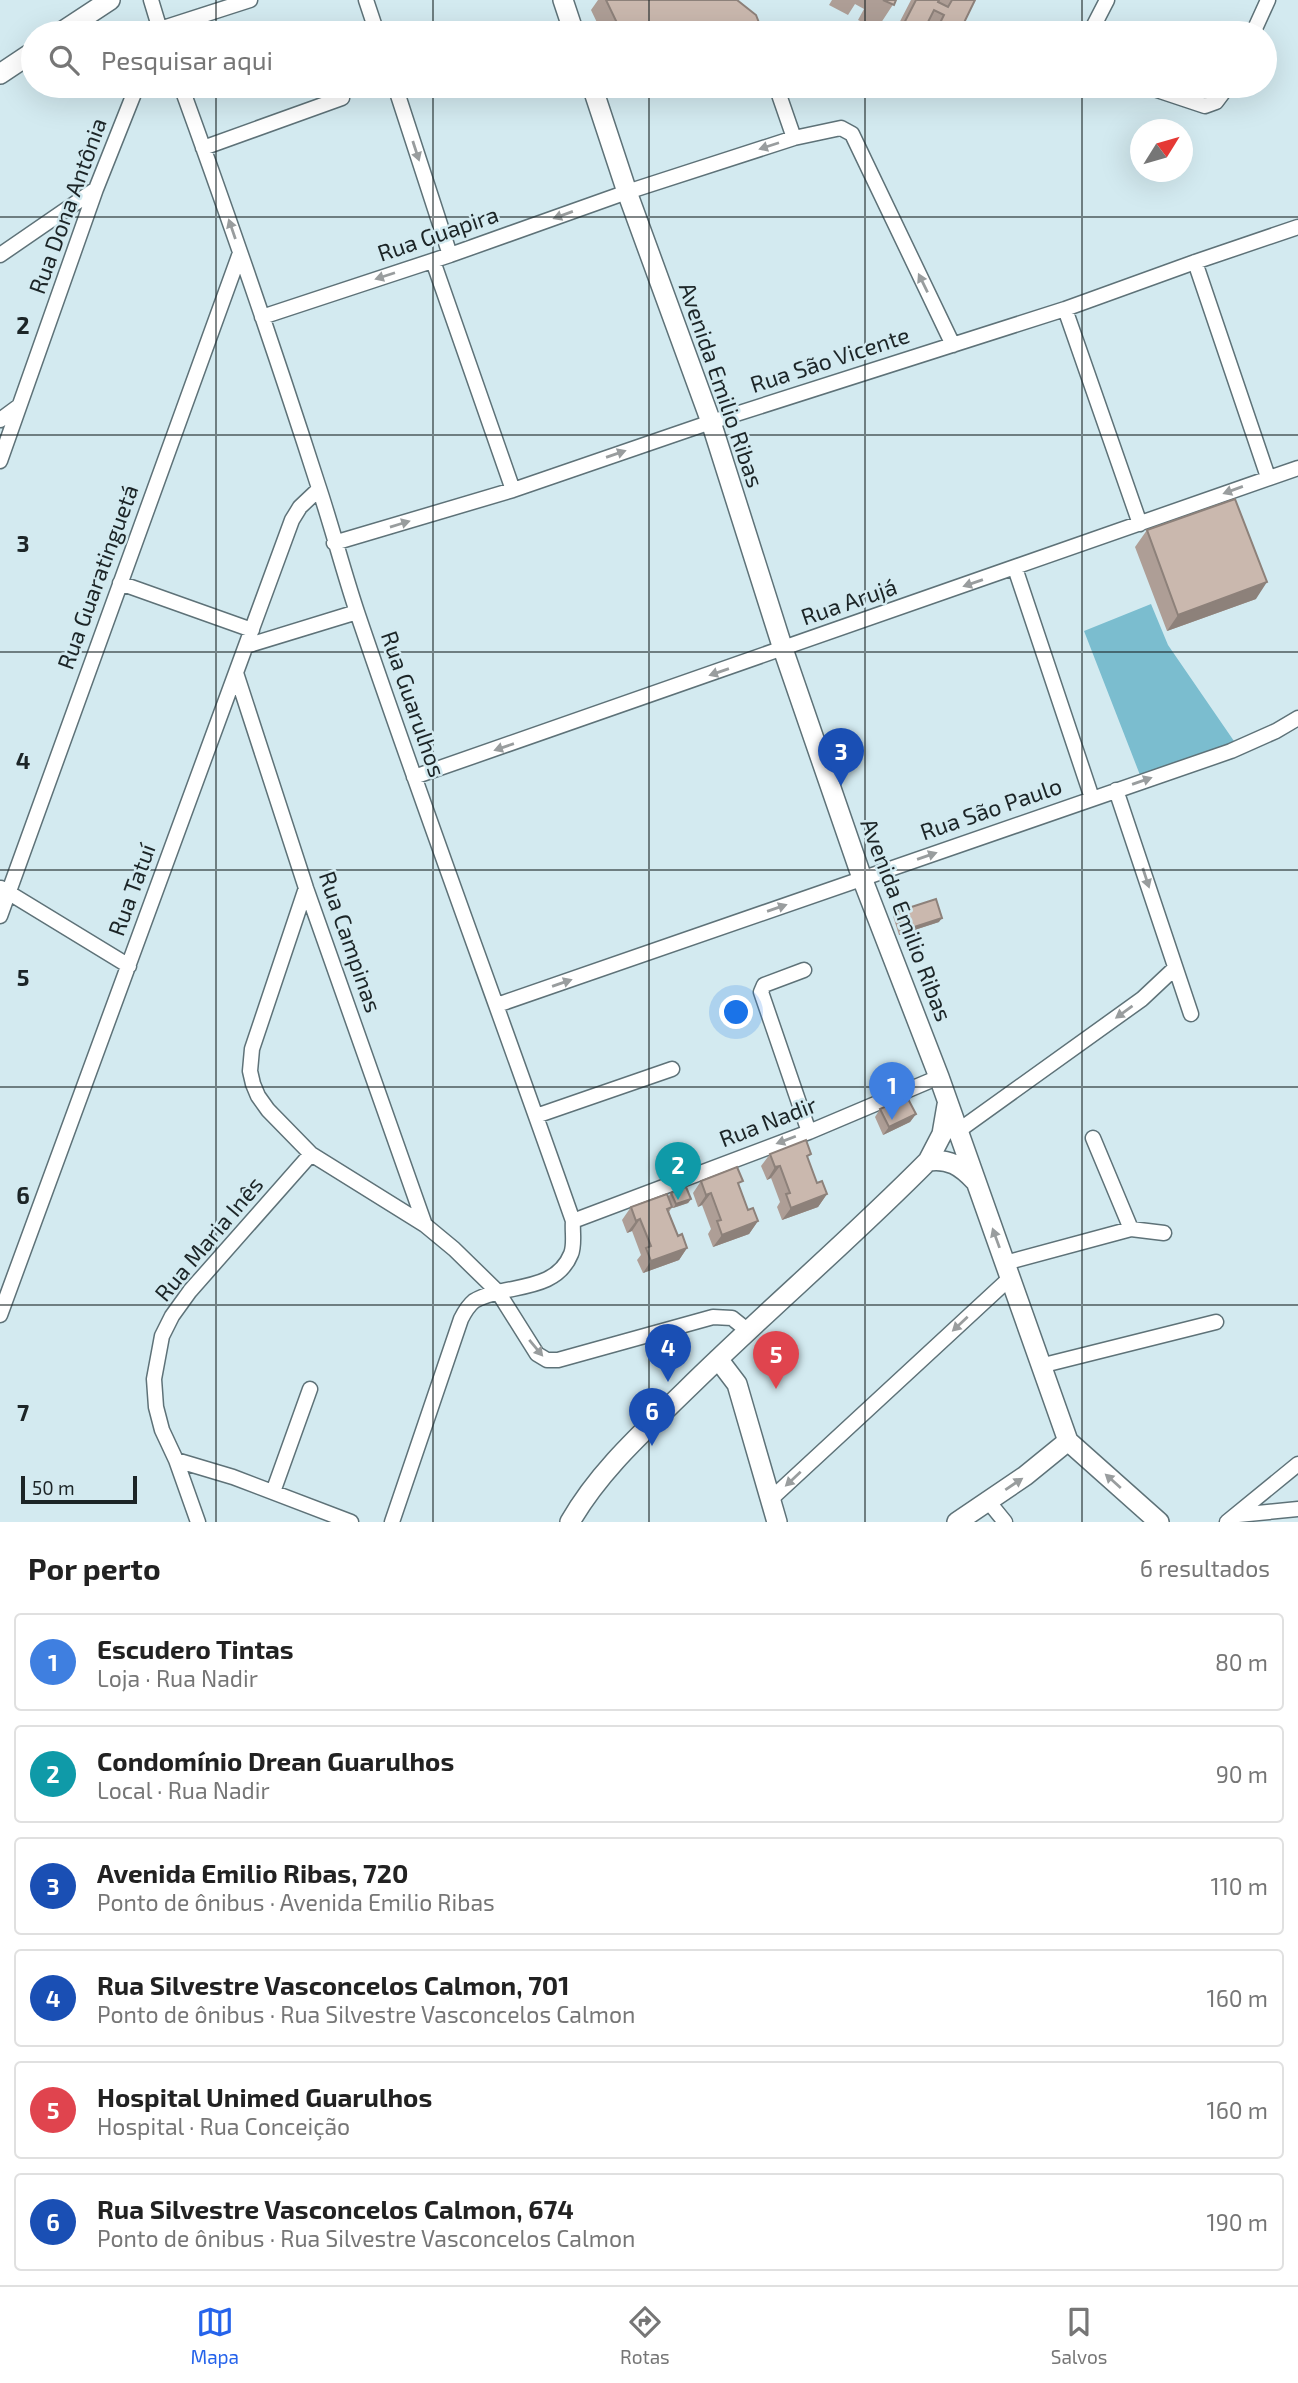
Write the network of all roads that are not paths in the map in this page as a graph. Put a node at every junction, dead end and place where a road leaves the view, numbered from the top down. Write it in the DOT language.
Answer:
graph roads {
  1 [pos="110,0"];
  2 [pos="150,0"];
  3 [pos="250,0"];
  4 [pos="366,0"];
  5 [pos="563,0"];
  6 [pos="1107,0"];
  7 [pos="1268,0"];
  8 [pos="78,21"];
  9 [pos="157,21"];
  10 [pos="191,21"];
  11 [pos="373,21"];
  12 [pos="570,21"];
  13 [pos="1096,21"];
  14 [pos="1258,21"];
  15 [pos="21,60"];
  16 [pos="0,74"];
  17 [pos="132,98"];
  18 [pos="185,98"];
  19 [pos="399,98"];
  20 [pos="596,98"];
  21 [pos="780,98"];
  22 [pos="1181,98"];
  23 [pos="1219,98"];
  24 [pos="342,99"];
  25 [pos="794,138"];
  26 [pos="203,148"];
  27 [pos="96,189"];
  28 [pos="627,192"];
  29 [pos="1298,227"];
  30 [pos="240,253"];
  31 [pos="450,255"];
  32 [pos="0,256"];
  33 [pos="433,261"];
  34 [pos="1195,261"];
  35 [pos="1065,309"];
  36 [pos="262,317"];
  37 [pos="953,345"];
  38 [pos="19,407"];
  39 [pos="0,420"];
  40 [pos="711,422"];
  41 [pos="0,461"];
  42 [pos="1298,468"];
  43 [pos="1268,477"];
  44 [pos="320,489"];
  45 [pos="513,490"];
  46 [pos="1140,524"];
  47 [pos="334,543"];
  48 [pos="1015,568"];
  49 [pos="120,583"];
  50 [pos="357,612"];
  51 [pos="252,629"];
  52 [pos="246,646"];
  53 [pos="783,649"];
  54 [pos="236,673"];
  55 [pos="1298,718"];
  56 [pos="414,777"];
  57 [pos="1116,790"];
  58 [pos="1092,798"];
  59 [pos="862,878"];
  60 [pos="306,888"];
  61 [pos="4,890"];
  62 [pos="0,916"];
  63 [pos="129,965"];
  64 [pos="1175,968"];
  65 [pos="804,970"];
  66 [pos="497,1005"];
  67 [pos="1191,1014"];
  68 [pos="672,1069"];
  69 [pos="939,1077"];
  70 [pos="947,1101"];
  71 [pos="536,1116"];
  72 [pos="958,1131"];
  73 [pos="809,1132"];
  74 [pos="1093,1138"];
  75 [pos="311,1154"];
  76 [pos="928,1161"];
  77 [pos="976,1183"];
  78 [pos="573,1221"];
  79 [pos="425,1225"];
  80 [pos="1131,1230"];
  81 [pos="1164,1233"];
  82 [pos="1008,1271"];
  83 [pos="498,1292"];
  84 [pos="0,1315"];
  85 [pos="1216,1322"];
  86 [pos="747,1330"];
  87 [pos="718,1359"];
  88 [pos="1040,1366"];
  89 [pos="310,1389"];
  90 [pos="1068,1441"];
  91 [pos="176,1460"];
  92 [pos="1298,1464"];
  93 [pos="273,1492"];
  94 [pos="772,1499"];
  95 [pos="988,1501"];
  96 [pos="1298,1509"];
  97 [pos="1232,1518"];
  98 [pos="198,1522"];
  99 [pos="351,1522"];
  100 [pos="392,1522"];
  101 [pos="569,1522"];
  102 [pos="777,1522"];
  103 [pos="957,1522"];
  104 [pos="1004,1522"];
  105 [pos="1159,1522"];
  1 -- 8 [label="main road"];
  2 -- 9 [label="street"];
  3 -- 10 [label="street"];
  4 -- 11 [label="street"];
  5 -- 12 [label="main road"];
  6 -- 13 [label="street"];
  7 -- 14 [label="street"];
  15 -- 16 [label="main road"];
  17 -- 27 [label="street, Rua Dona Antônia"];
  18 -- 26 [label="street, Rua Guarulhos"];
  19 -- 31 [label="street, one-way"];
  20 -- 28 [label="main road, Avenida Emilio Ribas"];
  21 -- 25 [label="street"];
  22 -- 23 [label="street"];
  24 -- 26 [label="street"];
  25 -- 28 [label="street, Rua Guapira, one-way"];
  37 -- 25 [label="street, Rua Guapira, one-way"];
  30 -- 26 [label="street, Rua Guarulhos, one-way"];
  27 -- 32 [label="street"];
  27 -- 38 [label="street, Rua Dona Antônia"];
  28 -- 31 [label="street, Rua Guapira, one-way"];
  28 -- 40 [label="main road, Avenida Emilio Ribas"];
  29 -- 34 [label="street, Rua São Vicente"];
  30 -- 36 [label="street, Rua Guarulhos"];
  30 -- 49 [label="street, Rua Guaratinguetá"];
  31 -- 33 [label="street, Rua Guapira"];
  33 -- 36 [label="street, Rua Guapira, one-way"];
  33 -- 45 [label="street"];
  34 -- 35 [label="street, Rua São Vicente"];
  34 -- 43 [label="street"];
  35 -- 37 [label="street, Rua São Vicente"];
  35 -- 46 [label="street"];
  36 -- 44 [label="street, Rua Guarulhos"];
  37 -- 40 [label="street, Rua São Vicente"];
  38 -- 39 [label="street"];
  38 -- 41 [label="street, Rua Dona Antônia"];
  45 -- 40 [label="street, Rua São Vicente, one-way"];
  40 -- 53 [label="main road, Avenida Emilio Ribas"];
  42 -- 43 [label="street, Rua Arujá"];
  43 -- 46 [label="street, Rua Arujá, one-way"];
  44 -- 47 [label="street, Rua Guarulhos"];
  44 -- 51 [label="street, Rua Tatuí"];
  47 -- 45 [label="street, Rua São Vicente, one-way"];
  46 -- 48 [label="street, Rua Arujá"];
  47 -- 50 [label="street, Rua Guarulhos"];
  48 -- 53 [label="street, Rua Arujá, one-way"];
  48 -- 58 [label="street"];
  49 -- 51 [label="street"];
  49 -- 61 [label="street, Rua Guaratinguetá"];
  50 -- 52 [label="street"];
  50 -- 56 [label="street, Rua Guarulhos"];
  51 -- 52 [label="street, Rua Tatuí"];
  52 -- 54 [label="street, Rua Tatuí"];
  53 -- 56 [label="street, Rua Arujá, one-way"];
  53 -- 59 [label="main road, Avenida Emilio Ribas"];
  54 -- 60 [label="street, Rua Campinas"];
  54 -- 63 [label="street, Rua Tatuí"];
  57 -- 55 [label="street, Rua São Paulo, one-way"];
  56 -- 66 [label="street, Rua Guarulhos"];
  57 -- 58 [label="street, Rua São Paulo"];
  57 -- 64 [label="street, one-way"];
  59 -- 58 [label="street, Rua São Paulo, one-way"];
  66 -- 59 [label="street, Rua São Paulo, one-way"];
  59 -- 69 [label="main road, Avenida Emilio Ribas"];
  60 -- 75 [label="street"];
  60 -- 79 [label="street, Rua Campinas"];
  61 -- 62 [label="street, Rua Guaratinguetá"];
  61 -- 63 [label="street"];
  63 -- 84 [label="street, Rua Tatuí"];
  64 -- 67 [label="street"];
  64 -- 72 [label="street, one-way"];
  65 -- 73 [label="street"];
  66 -- 71 [label="street, Rua Guarulhos"];
  68 -- 71 [label="street"];
  69 -- 70 [label="main road, Avenida Emilio Ribas"];
  69 -- 73 [label="street, Rua Nadir"];
  70 -- 72 [label="main road, Avenida Emilio Ribas"];
  70 -- 76 [label="main road"];
  71 -- 78 [label="street, Rua Guarulhos"];
  72 -- 77 [label="main road, Avenida Emilio Ribas"];
  73 -- 78 [label="street, Rua Nadir, one-way"];
  74 -- 80 [label="street"];
  75 -- 79 [label="street"];
  75 -- 91 [label="street, Rua Maria Inês"];
  76 -- 77 [label="main road"];
  76 -- 86 [label="main road"];
  82 -- 77 [label="main road, Avenida Emilio Ribas, one-way"];
  78 -- 83 [label="street, Rua Guarulhos"];
  79 -- 83 [label="street"];
  80 -- 81 [label="street"];
  80 -- 82 [label="street"];
  82 -- 88 [label="main road, Avenida Emilio Ribas"];
  82 -- 94 [label="street, one-way"];
  83 -- 86 [label="street, one-way"];
  83 -- 100 [label="street, Rua Guarulhos"];
  85 -- 88 [label="street"];
  86 -- 87 [label="main road"];
  87 -- 94 [label="main road"];
  87 -- 101 [label="main road"];
  88 -- 90 [label="main road, Avenida Emilio Ribas"];
  89 -- 93 [label="street"];
  95 -- 90 [label="main road, one-way"];
  105 -- 90 [label="main road, one-way"];
  91 -- 93 [label="street"];
  91 -- 98 [label="street, Rua Maria Inês"];
  92 -- 97 [label="street"];
  93 -- 99 [label="street"];
  94 -- 102 [label="main road"];
  95 -- 103 [label="main road"];
  95 -- 104 [label="street"];
  96 -- 97 [label="street"];
}
